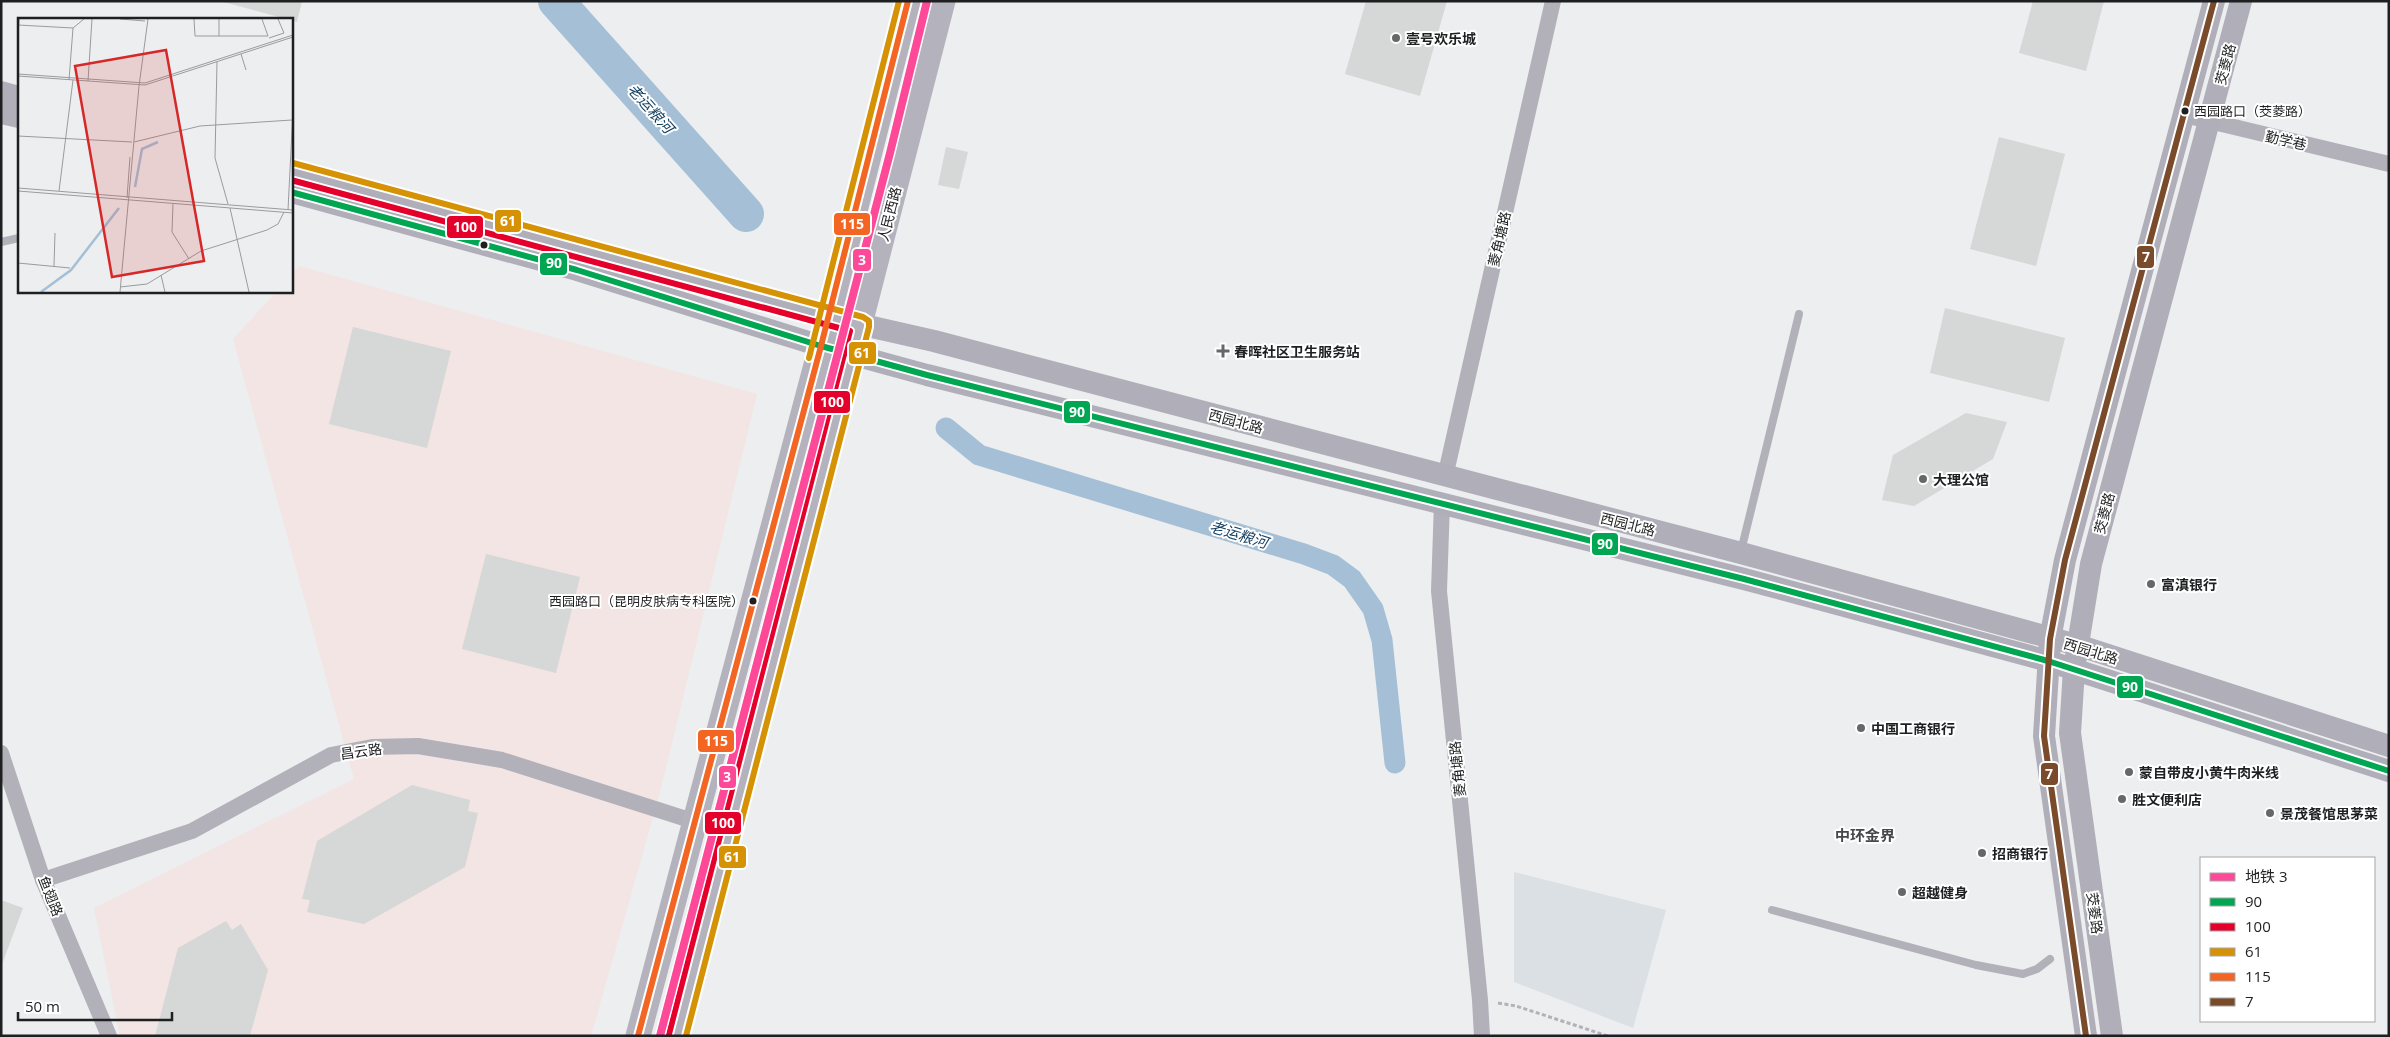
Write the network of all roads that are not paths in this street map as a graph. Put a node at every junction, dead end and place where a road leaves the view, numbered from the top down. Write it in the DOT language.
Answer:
graph roads {
  1 [pos="908,1"];
  2 [pos="943,1"];
  3 [pos="1553,1"];
  4 [pos="2214,1"];
  5 [pos="2241,1"];
  6 [pos="1,92"];
  7 [pos="18,97"];
  8 [pos="1,113"];
  9 [pos="2184,115"];
  10 [pos="18,118"];
  11 [pos="2209,122"];
  12 [pos="2389,164"];
  13 [pos="292,171"];
  14 [pos="292,192"];
  15 [pos="18,238"];
  16 [pos="1,242"];
  17 [pos="1799,314"];
  18 [pos="828,317"];
  19 [pos="861,325"];
  20 [pos="821,346"];
  21 [pos="853,354"];
  22 [pos="1445,477"];
  23 [pos="1442,502"];
  24 [pos="1741,553"];
  25 [pos="2050,639"];
  26 [pos="2077,645"];
  27 [pos="2048,661"];
  28 [pos="2074,669"];
  29 [pos="2389,746"];
  30 [pos="1,753"];
  31 [pos="2389,771"];
  32 [pos="696,822"];
  33 [pos="43,880"];
  34 [pos="1772,910"];
  35 [pos="2050,959"];
  36 [pos="109,1036"];
  37 [pos="638,1036"];
  38 [pos="677,1036"];
  39 [pos="1482,1036"];
  40 [pos="2086,1036"];
  41 [pos="2112,1036"];
  1 -- 18 [label="main road"];
  2 -- 19 [label="main road, 人民西路"];
  3 -- 22 [label="street, 菱角塘路"];
  4 -- 9 [label="main road, 茭菱路"];
  5 -- 11 [label="main road, 茭菱路"];
  6 -- 7 [label="main road"];
  8 -- 10 [label="main road"];
  9 -- 11 [label="street, 勤学巷"];
  9 -- 25 [label="main road, 茭菱路"];
  11 -- 12 [label="street, 勤学巷"];
  11 -- 26 [label="main road, 茭菱路"];
  13 -- 18 [label="main road, 西园北路"];
  14 -- 20 [label="main road, 西园北路"];
  15 -- 16 [label="lane"];
  17 -- 24 [label="lane"];
  18 -- 19 [label="main road, 西园北路"];
  18 -- 20 [label="main road"];
  19 -- 21 [label="main road, 人民西路"];
  19 -- 22 [label="main road, 西园北路"];
  20 -- 21 [label="main road, 西园北路"];
  20 -- 32 [label="main road"];
  21 -- 23 [label="main road, 西园北路"];
  21 -- 38 [label="main road, 人民西路"];
  22 -- 24 [label="main road, 西园北路"];
  23 -- 27 [label="main road, 西园北路"];
  23 -- 39 [label="street, 菱角塘路"];
  24 -- 25 [label="main road, 西园北路"];
  25 -- 26 [label="main road, 西园北路"];
  25 -- 27 [label="main road, 茭菱路"];
  26 -- 28 [label="main road, 茭菱路"];
  26 -- 29 [label="main road, 西园北路"];
  27 -- 28 [label="main road, 西园北路"];
  27 -- 40 [label="main road, 茭菱路"];
  28 -- 31 [label="main road, 西园北路"];
  28 -- 41 [label="main road, 茭菱路"];
  30 -- 33 [label="street, 鱼翅路"];
  32 -- 33 [label="street, 昌云路"];
  32 -- 37 [label="main road"];
  33 -- 36 [label="street, 鱼翅路"];
  34 -- 35 [label="lane"];
}
